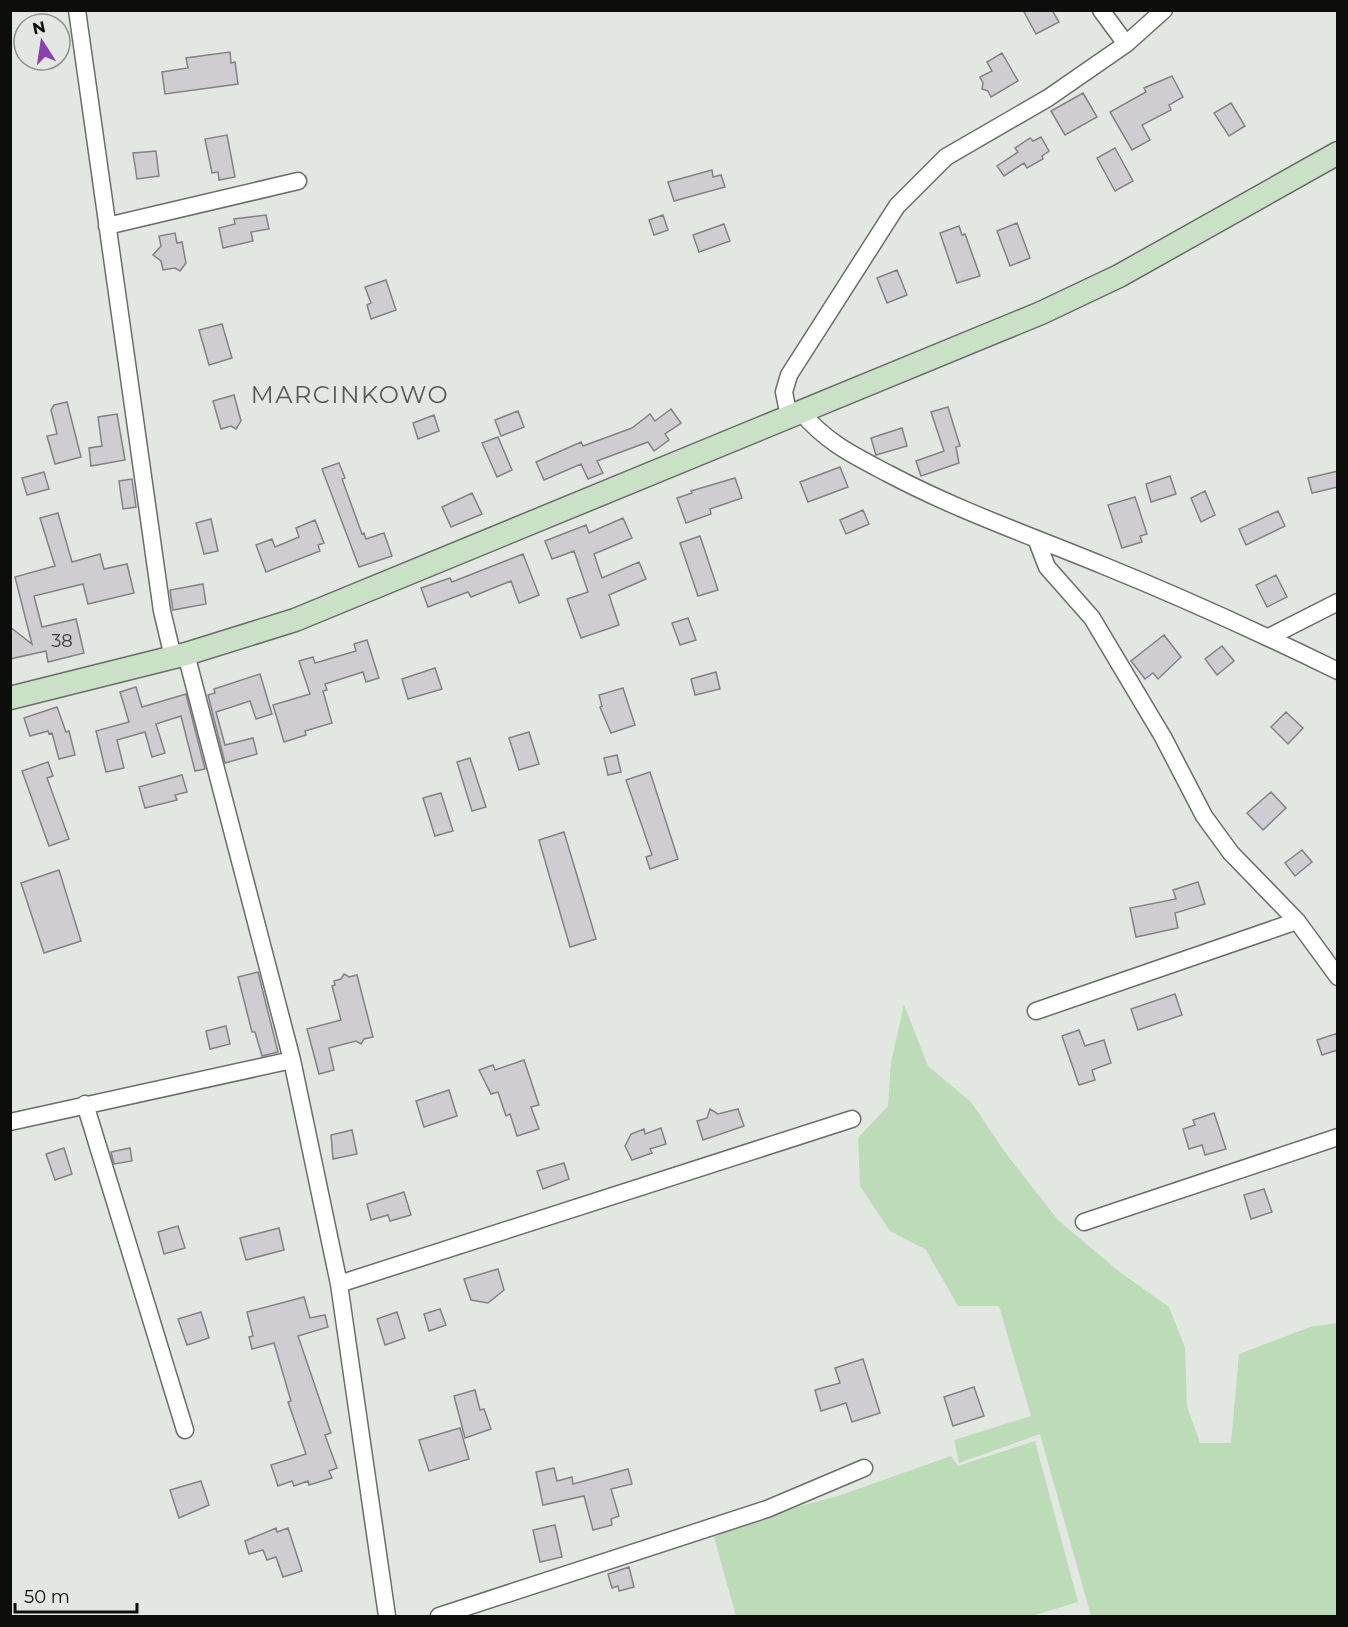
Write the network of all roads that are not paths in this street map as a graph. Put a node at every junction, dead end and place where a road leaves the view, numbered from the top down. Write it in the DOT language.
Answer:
graph roads {
  1 [pos="77,10"];
  2 [pos="1101,10"];
  3 [pos="1164,10"];
  4 [pos="1126,44"];
  5 [pos="1338,153"];
  6 [pos="298,181"];
  7 [pos="107,226"];
  8 [pos="795,414"];
  9 [pos="1037,541"];
  10 [pos="1338,602"];
  11 [pos="1269,637"];
  12 [pos="179,656"];
  13 [pos="1338,671"];
  14 [pos="10,698"];
  15 [pos="1297,921"];
  16 [pos="1338,977"];
  17 [pos="1036,1011"];
  18 [pos="292,1060"];
  19 [pos="85,1104"];
  20 [pos="852,1119"];
  21 [pos="10,1122"];
  22 [pos="1338,1137"];
  23 [pos="1084,1222"];
  24 [pos="339,1284"];
  25 [pos="184,1430"];
  26 [pos="864,1468"];
  27 [pos="387,1617"];
  28 [pos="439,1617"];
  1 -- 7 [label="street"];
  2 -- 4 [label="street"];
  3 -- 4 [label="street"];
  4 -- 8 [label="street"];
  5 -- 8 [label="street"];
  6 -- 7 [label="street"];
  7 -- 12 [label="street"];
  8 -- 9 [label="street"];
  8 -- 12 [label="street"];
  9 -- 11 [label="street"];
  9 -- 15 [label="street"];
  10 -- 11 [label="street"];
  11 -- 13 [label="street"];
  12 -- 14 [label="street"];
  12 -- 18 [label="street"];
  15 -- 16 [label="street"];
  15 -- 17 [label="street"];
  18 -- 19 [label="street"];
  18 -- 24 [label="street"];
  19 -- 21 [label="street"];
  19 -- 25 [label="street"];
  20 -- 24 [label="street"];
  22 -- 23 [label="street"];
  24 -- 27 [label="street"];
  26 -- 28 [label="street"];
}
